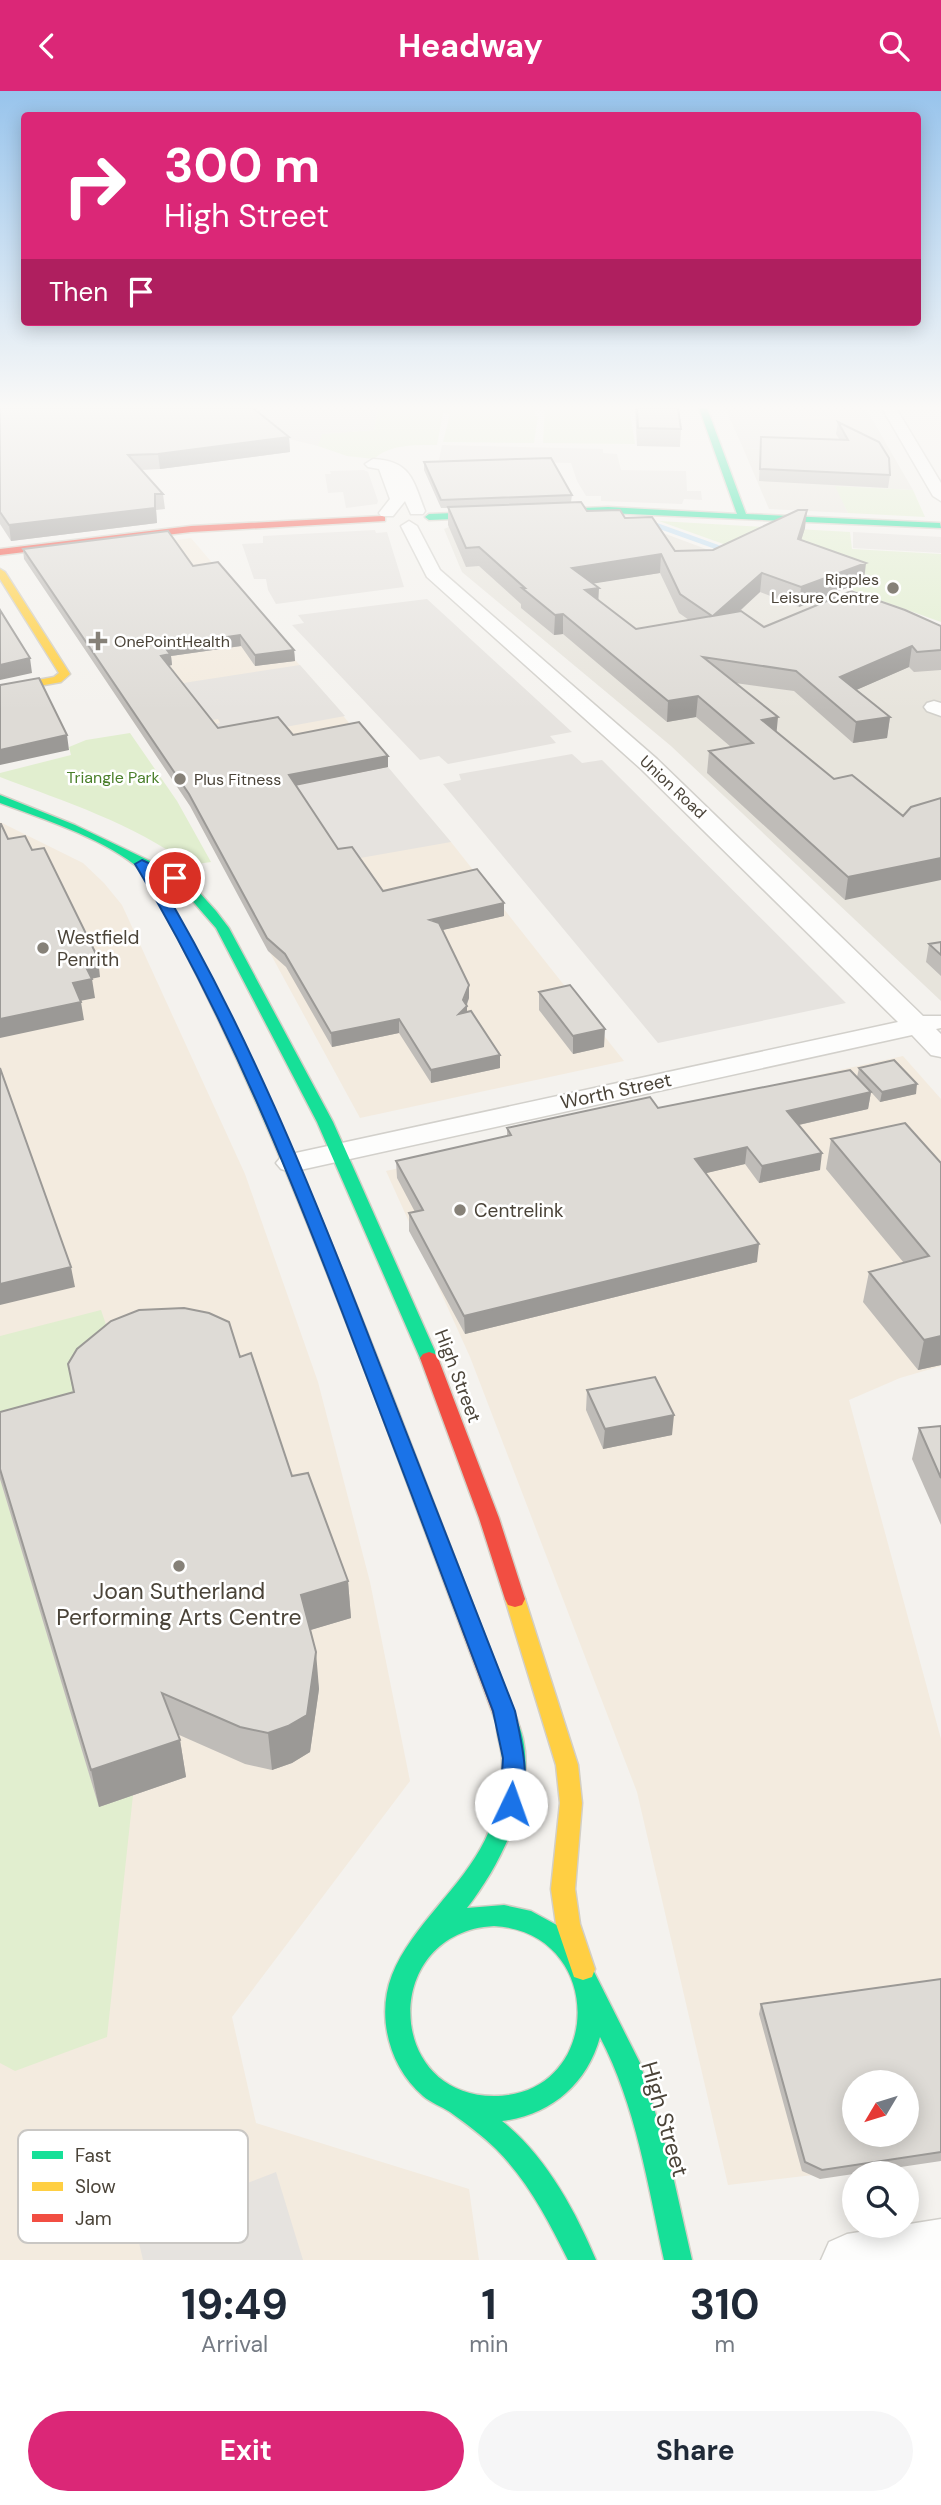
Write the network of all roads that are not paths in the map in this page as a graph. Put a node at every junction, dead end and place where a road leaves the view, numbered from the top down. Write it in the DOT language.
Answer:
graph roads {
  1 [pos="390,509"];
  2 [pos="415,509"];
  3 [pos="577,509"];
  4 [pos="586,509"];
  5 [pos="740,509"];
  6 [pos="384,516"];
  7 [pos="742,516"];
  8 [pos="418,518"];
  9 [pos="941,526"];
  10 [pos="0,552"];
  11 [pos="0,572"];
  12 [pos="0,690"];
  13 [pos="0,799"];
  14 [pos="142,864"];
  15 [pos="930,1023"];
  16 [pos="941,1049"];
  17 [pos="339,1152"];
  18 [pos="291,1163"];
  19 [pos="425,1942"];
  20 [pos="583,1969"];
  21 [pos="592,1996"];
  22 [pos="453,2099"];
  23 [pos="941,2245"];
  24 [pos="582,2260"];
  25 [pos="678,2260"];
  26 [pos="847,2260"];
  1 -- 6 [label="street, Union Road"];
  2 -- 8 [label="street, Union Road"];
  3 -- 8 [label="main road"];
  4 -- 7 [label="main road"];
  5 -- 7 [label="main road"];
  6 -- 8 [label="main road"];
  6 -- 10 [label="main road"];
  7 -- 9 [label="main road"];
  8 -- 15 [label="street, Union Road"];
  11 -- 12 [label="main road"];
  13 -- 14 [label="main road, High Street"];
  14 -- 17 [label="main road, High Street"];
  14 -- 18 [label="main road, High Street"];
  15 -- 16 [label="street, Union Road"];
  15 -- 17 [label="street, Worth Street"];
  17 -- 18 [label="street, Worth Street"];
  17 -- 20 [label="main road, High Street"];
  18 -- 19 [label="main road, High Street"];
  19 -- 20 [label="main road"];
  19 -- 22 [label="main road"];
  20 -- 21 [label="main road"];
  21 -- 22 [label="main road"];
  21 -- 25 [label="main road, High Street"];
  22 -- 24 [label="main road"];
  23 -- 26 [label="street"];
}
